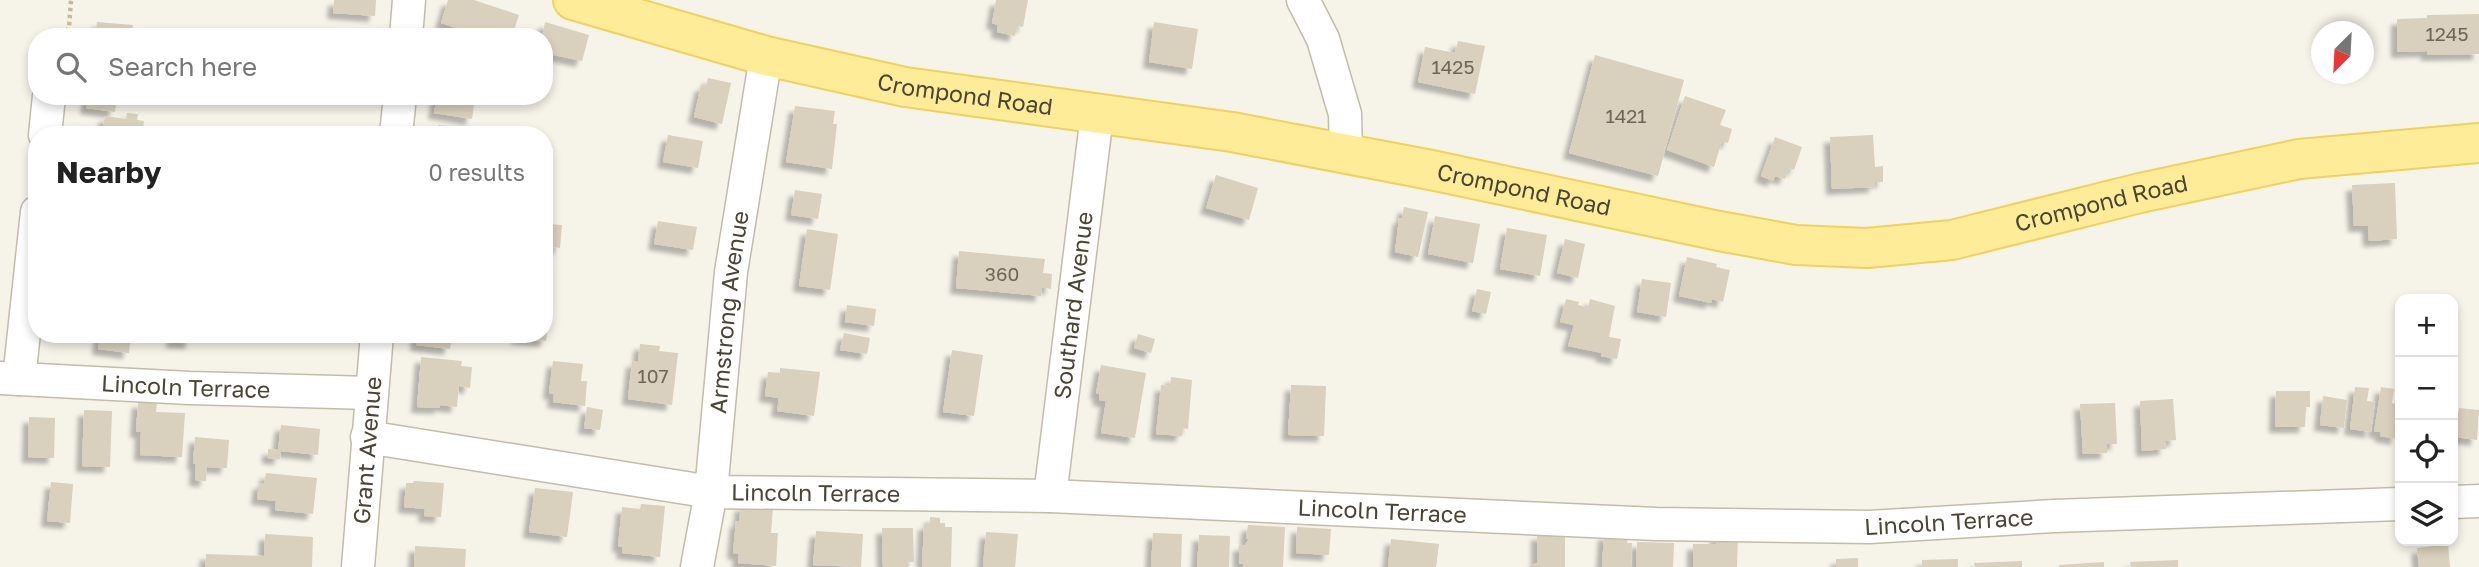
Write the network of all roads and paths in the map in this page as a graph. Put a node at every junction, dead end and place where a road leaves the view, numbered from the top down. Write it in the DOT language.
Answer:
graph roads {
  1 [pos="71,0"];
  2 [pos="409,0"];
  3 [pos="573,0"];
  4 [pos="1303,0"];
  5 [pos="68,28"];
  6 [pos="407,28"];
  7 [pos="766,56"];
  8 [pos="48,105"];
  9 [pos="399,105"];
  10 [pos="1097,115"];
  11 [pos="46,126"];
  12 [pos="397,126"];
  13 [pos="2479,143"];
  14 [pos="1346,154"];
  15 [pos="28,267"];
  16 [pos="376,343"];
  17 [pos="10,378"];
  18 [pos="372,393"];
  19 [pos="367,437"];
  20 [pos="711,492"];
  21 [pos="1050,496"];
  22 [pos="2479,501"];
  23 [pos="2458,502"];
  24 [pos="2395,504"];
  25 [pos="358,567"];
  26 [pos="697,567"];
  1 -- 5 [label="path"];
  2 -- 6 [label="street"];
  3 -- 7 [label="main road, Crompond Road"];
  4 -- 14 [label="street"];
  7 -- 10 [label="main road, Crompond Road"];
  7 -- 20 [label="street, Armstrong Avenue"];
  8 -- 11 [label="street"];
  9 -- 12 [label="street"];
  10 -- 14 [label="main road, Crompond Road"];
  10 -- 21 [label="street, Southard Avenue"];
  13 -- 14 [label="main road, Crompond Road"];
  15 -- 17 [label="street"];
  16 -- 18 [label="street, Grant Avenue"];
  17 -- 18 [label="street, Lincoln Terrace"];
  18 -- 19 [label="street, Grant Avenue"];
  19 -- 20 [label="street, Lincoln Terrace"];
  19 -- 25 [label="street, Grant Avenue"];
  20 -- 21 [label="street, Lincoln Terrace"];
  20 -- 26 [label="street, Armstrong Avenue"];
  21 -- 24 [label="street, Lincoln Terrace"];
  22 -- 23 [label="street"];
}
